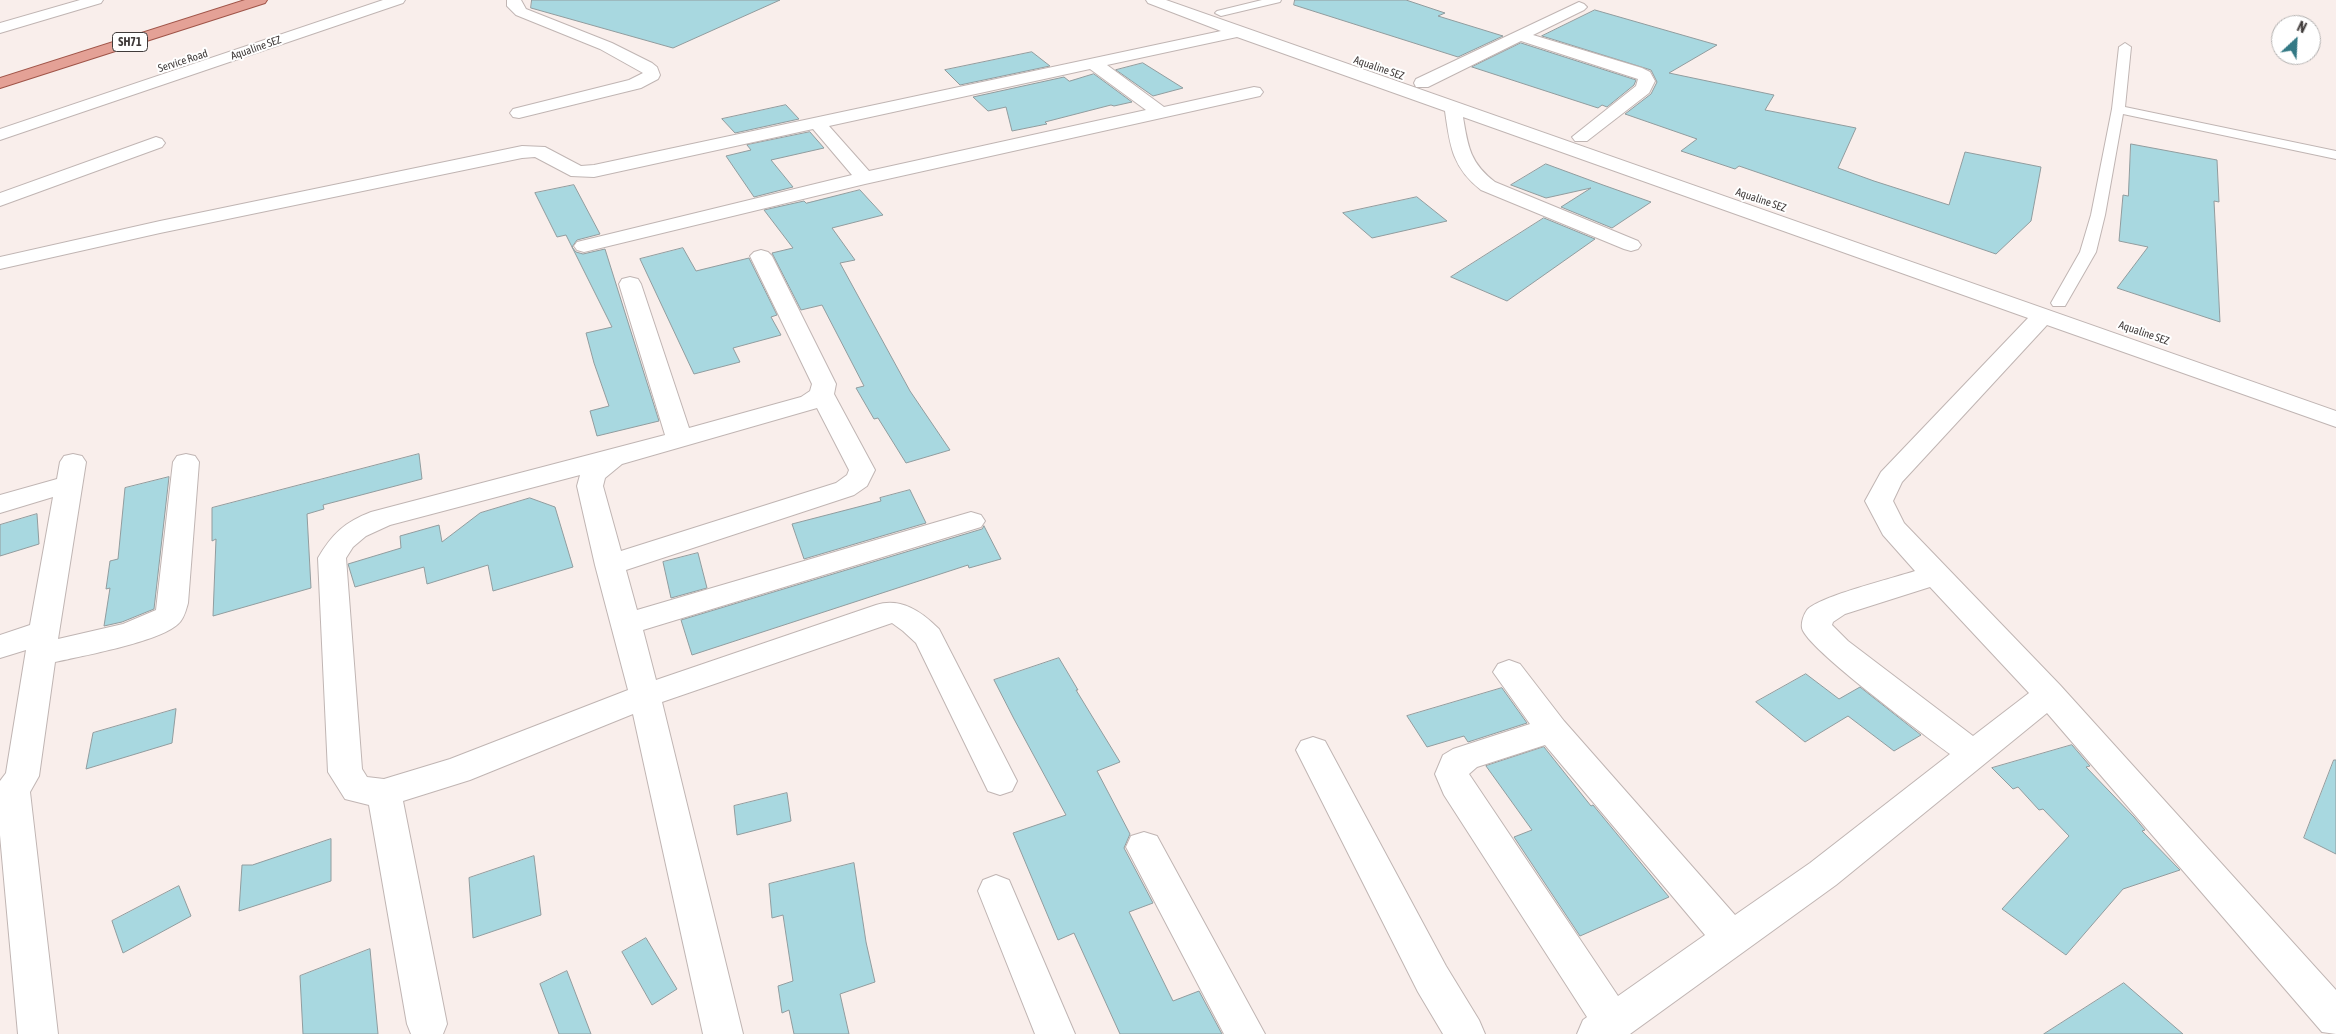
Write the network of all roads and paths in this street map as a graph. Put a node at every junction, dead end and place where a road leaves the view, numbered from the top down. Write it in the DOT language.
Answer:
graph roads {
  1 [pos="96,0"];
  2 [pos="216,0"];
  3 [pos="260,0"];
  4 [pos="366,0"];
  5 [pos="398,0"];
  6 [pos="514,0"];
  7 [pos="1154,0"];
  8 [pos="1187,0"];
  9 [pos="1276,0"];
  10 [pos="1579,7"];
  11 [pos="1221,12"];
  12 [pos="0,28"];
  13 [pos="1239,32"];
  14 [pos="1520,36"];
  15 [pos="2125,47"];
  16 [pos="1094,64"];
  17 [pos="0,67"];
  18 [pos="1422,83"];
  19 [pos="0,84"];
  20 [pos="1254,92"];
  21 [pos="1453,107"];
  22 [pos="2118,109"];
  23 [pos="519,113"];
  24 [pos="1161,113"];
  25 [pos="0,122"];
  26 [pos="818,124"];
  27 [pos="0,135"];
  28 [pos="1581,137"];
  29 [pos="156,143"];
  30 [pos="2336,155"];
  31 [pos="865,178"];
  32 [pos="0,200"];
  33 [pos="1631,245"];
  34 [pos="584,246"];
  35 [pos="762,256"];
  36 [pos="0,263"];
  37 [pos="630,284"];
  38 [pos="2051,309"];
  39 [pos="822,394"];
  40 [pos="2336,399"];
  41 [pos="2336,419"];
  42 [pos="679,438"];
  43 [pos="613,458"];
  44 [pos="186,462"];
  45 [pos="0,504"];
  46 [pos="971,521"];
  47 [pos="609,565"];
  48 [pos="1935,575"];
  49 [pos="625,624"];
  50 [pos="42,644"];
  51 [pos="0,648"];
  52 [pos="1509,672"];
  53 [pos="2049,694"];
  54 [pos="645,696"];
  55 [pos="1552,730"];
  56 [pos="1313,750"];
  57 [pos="1973,754"];
  58 [pos="1000,781"];
  59 [pos="384,793"];
  60 [pos="7,794"];
  61 [pos="1144,847"];
  62 [pos="996,891"];
  63 [pos="1732,938"];
  64 [pos="2336,1019"];
  65 [pos="426,1024"];
  66 [pos="1605,1028"];
  67 [pos="38,1034"];
  68 [pos="723,1034"];
  69 [pos="1055,1034"];
  70 [pos="1245,1034"];
  71 [pos="1465,1034"];
  1 -- 12 [label="street"];
  2 -- 17 [label="main road, SH71"];
  3 -- 19 [label="main road, SH71"];
  4 -- 25 [label="street, Service Road"];
  5 -- 27 [label="street, Aqualine SEZ"];
  6 -- 23 [label="street"];
  7 -- 13 [label="street"];
  8 -- 11 [label="street, Aqualine SEZ"];
  9 -- 11 [label="lane"];
  10 -- 14 [label="street"];
  11 -- 18 [label="street, Aqualine SEZ"];
  13 -- 16 [label="street"];
  13 -- 21 [label="street"];
  14 -- 18 [label="street"];
  14 -- 28 [label="street"];
  15 -- 22 [label="lane"];
  16 -- 24 [label="street"];
  16 -- 26 [label="street"];
  18 -- 28 [label="street, Aqualine SEZ"];
  20 -- 24 [label="street"];
  21 -- 33 [label="street"];
  21 -- 38 [label="street"];
  22 -- 30 [label="lane"];
  22 -- 38 [label="lane"];
  24 -- 31 [label="street"];
  26 -- 31 [label="street"];
  26 -- 36 [label="street"];
  28 -- 38 [label="street, Aqualine SEZ"];
  29 -- 32 [label="street"];
  31 -- 34 [label="street"];
  35 -- 39 [label="street"];
  37 -- 42 [label="street"];
  38 -- 40 [label="street, Aqualine SEZ"];
  38 -- 41 [label="street"];
  38 -- 48 [label="street"];
  39 -- 42 [label="street"];
  39 -- 47 [label="street"];
  42 -- 43 [label="street"];
  43 -- 47 [label="street"];
  43 -- 59 [label="street"];
  44 -- 50 [label="street"];
  45 -- 50 [label="street"];
  46 -- 49 [label="street"];
  47 -- 49 [label="street"];
  48 -- 53 [label="street"];
  48 -- 57 [label="street"];
  49 -- 54 [label="street"];
  50 -- 51 [label="street"];
  50 -- 60 [label="street"];
  52 -- 55 [label="street"];
  53 -- 57 [label="street"];
  53 -- 64 [label="street"];
  54 -- 58 [label="street"];
  54 -- 59 [label="street"];
  54 -- 68 [label="street"];
  55 -- 63 [label="street"];
  55 -- 66 [label="street"];
  56 -- 71 [label="street"];
  57 -- 63 [label="street"];
  59 -- 65 [label="street"];
  60 -- 67 [label="street"];
  61 -- 70 [label="street"];
  62 -- 69 [label="street"];
  63 -- 66 [label="street"];
}
